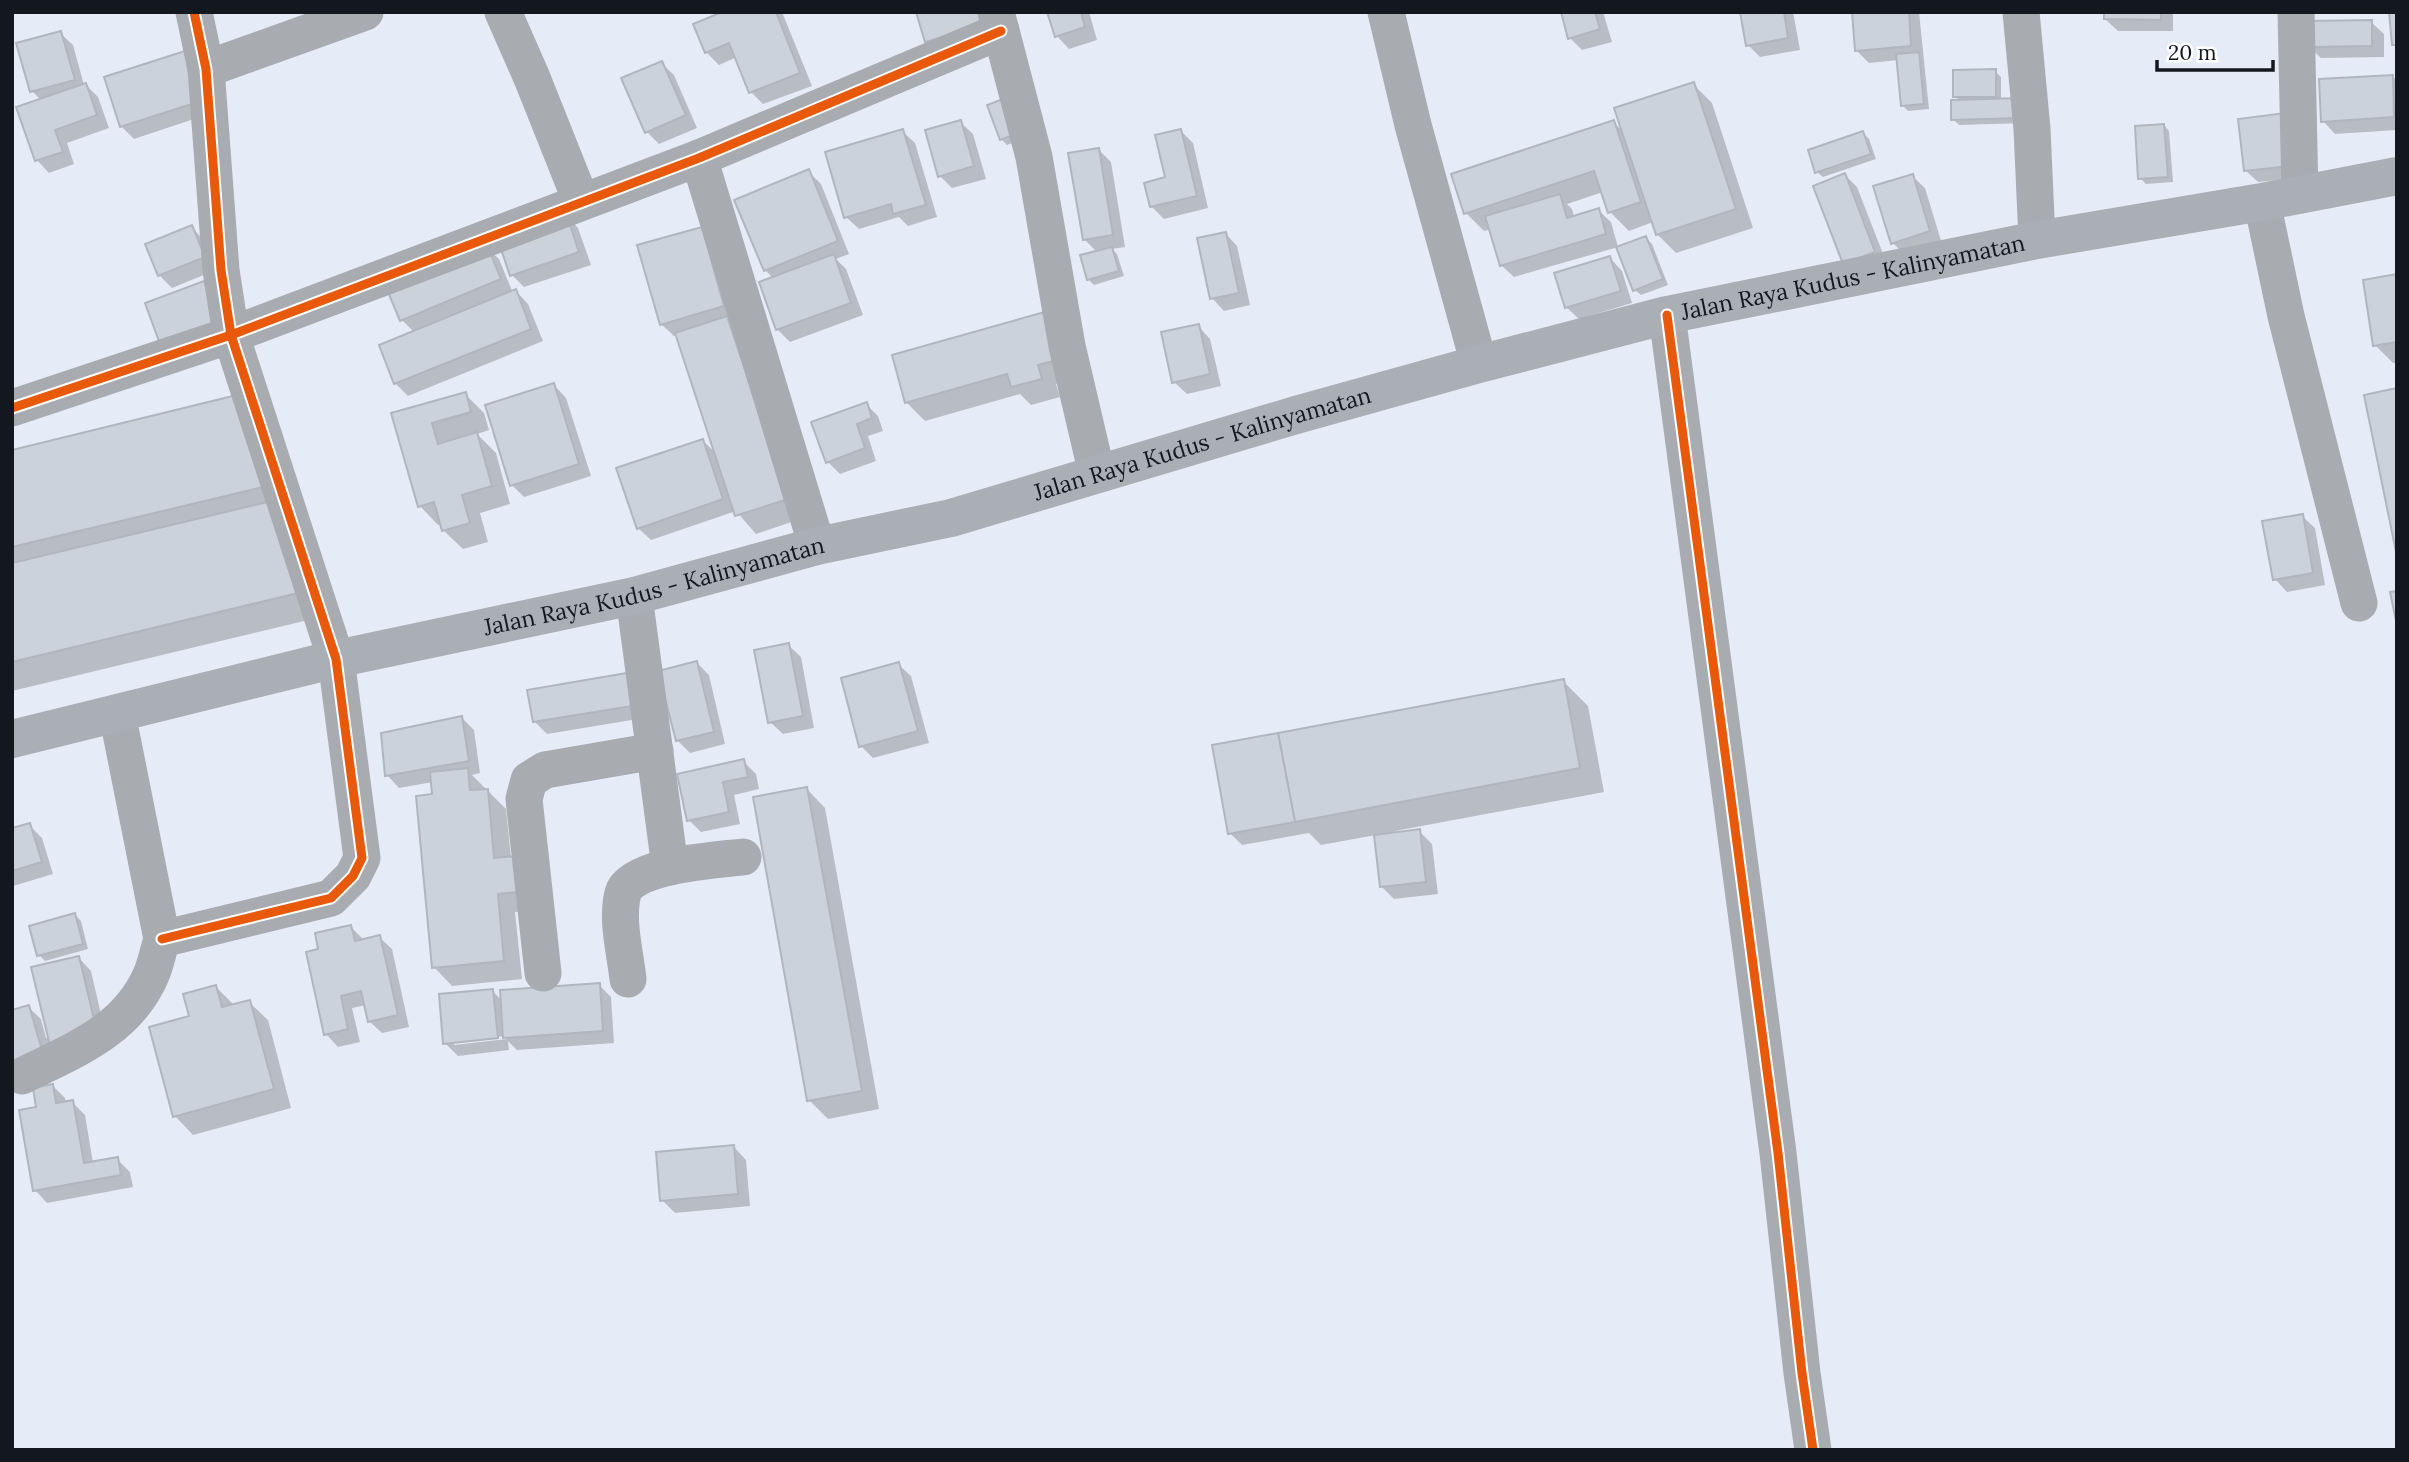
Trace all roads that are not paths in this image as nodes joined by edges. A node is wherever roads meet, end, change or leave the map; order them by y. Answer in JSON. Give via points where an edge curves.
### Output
{"nodes":[{"id":1,"x":194,"y":12,"type":"edge"},
{"id":2,"x":365,"y":12,"type":"edge"},
{"id":3,"x":503,"y":12,"type":"edge"},
{"id":4,"x":1386,"y":12,"type":"edge"},
{"id":5,"x":2021,"y":12,"type":"edge"},
{"id":6,"x":2296,"y":12,"type":"edge"},
{"id":7,"x":998,"y":22,"type":"edge"},
{"id":8,"x":206,"y":69,"type":"junction"},
{"id":9,"x":699,"y":158,"type":"junction"},
{"id":10,"x":2397,"y":176,"type":"edge"},
{"id":11,"x":2300,"y":195,"type":"junction"},
{"id":12,"x":581,"y":201,"type":"junction"},
{"id":13,"x":2263,"y":202,"type":"junction"},
{"id":14,"x":2037,"y":240,"type":"junction"},
{"id":15,"x":1667,"y":315,"type":"junction"},
{"id":16,"x":231,"y":335,"type":"junction"},
{"id":17,"x":1479,"y":364,"type":"junction"},
{"id":18,"x":12,"y":408,"type":"edge"},
{"id":19,"x":1097,"y":474,"type":"junction"},
{"id":20,"x":817,"y":546,"type":"junction"},
{"id":21,"x":634,"y":596,"type":"junction"},
{"id":22,"x":2359,"y":603,"type":"dead end"},
{"id":23,"x":336,"y":659,"type":"junction"},
{"id":24,"x":117,"y":713,"type":"junction"},
{"id":25,"x":12,"y":739,"type":"edge"},
{"id":26,"x":655,"y":751,"type":"junction"},
{"id":27,"x":743,"y":857,"type":"dead end"},
{"id":28,"x":670,"y":867,"type":"junction"},
{"id":29,"x":162,"y":939,"type":"junction"},
{"id":30,"x":543,"y":973,"type":"dead end"},
{"id":31,"x":628,"y":979,"type":"dead end"},
{"id":32,"x":22,"y":1076,"type":"dead end"},
{"id":33,"x":1813,"y":1450,"type":"edge"}],
"edges":[{"from":1,"to":8,"type":"street"},
{"from":2,"to":8,"type":"street"},
{"from":3,"to":12,"type":"street"},
{"from":4,"to":17,"type":"street"},
{"from":5,"to":14,"type":"street"},
{"from":6,"to":11,"type":"street"},
{"from":7,"to":9,"type":"street"},
{"from":7,"to":19,"type":"street","via":[[1034,157],[1067,346]]},
{"from":8,"to":16,"type":"street","via":[[221,271]]},
{"from":9,"to":12,"type":"street"},
{"from":9,"to":20,"type":"street"},
{"from":10,"to":11,"type":"main road","name":"Jalan Raya Kudus - Kalinyamatan"},
{"from":11,"to":13,"type":"main road","name":"Jalan Raya Kudus - Kalinyamatan"},
{"from":12,"to":16,"type":"street"},
{"from":13,"to":14,"type":"main road","name":"Jalan Raya Kudus - Kalinyamatan"},
{"from":13,"to":22,"type":"street","via":[[2286,316]]},
{"from":14,"to":15,"type":"main road","name":"Jalan Raya Kudus - Kalinyamatan"},
{"from":15,"to":17,"type":"main road","name":"Jalan Raya Kudus - Kalinyamatan"},
{"from":15,"to":33,"type":"street","via":[[1779,1153]]},
{"from":16,"to":18,"type":"street"},
{"from":16,"to":23,"type":"street"},
{"from":17,"to":19,"type":"main road","name":"Jalan Raya Kudus - Kalinyamatan"},
{"from":19,"to":20,"type":"main road","name":"Jalan Raya Kudus - Kalinyamatan","via":[[951,518]]},
{"from":20,"to":21,"type":"main road","name":"Jalan Raya Kudus - Kalinyamatan"},
{"from":21,"to":23,"type":"main road","name":"Jalan Raya Kudus - Kalinyamatan"},
{"from":21,"to":26,"type":"street"},
{"from":23,"to":24,"type":"main road","name":"Jalan Raya Kudus - Kalinyamatan"},
{"from":23,"to":29,"type":"street","via":[[362,858],[353,876],[331,898]]},
{"from":24,"to":25,"type":"main road","name":"Jalan Raya Kudus - Kalinyamatan"},
{"from":24,"to":29,"type":"street"},
{"from":26,"to":28,"type":"street"},
{"from":26,"to":30,"type":"street","via":[[545,770],[529,780],[524,799]]},
{"from":27,"to":28,"type":"street"},
{"from":28,"to":31,"type":"street","via":[[635,879],[623,890]]},
{"from":29,"to":32,"type":"street","via":[[151,975],[132,1008],[102,1035]]}]}
